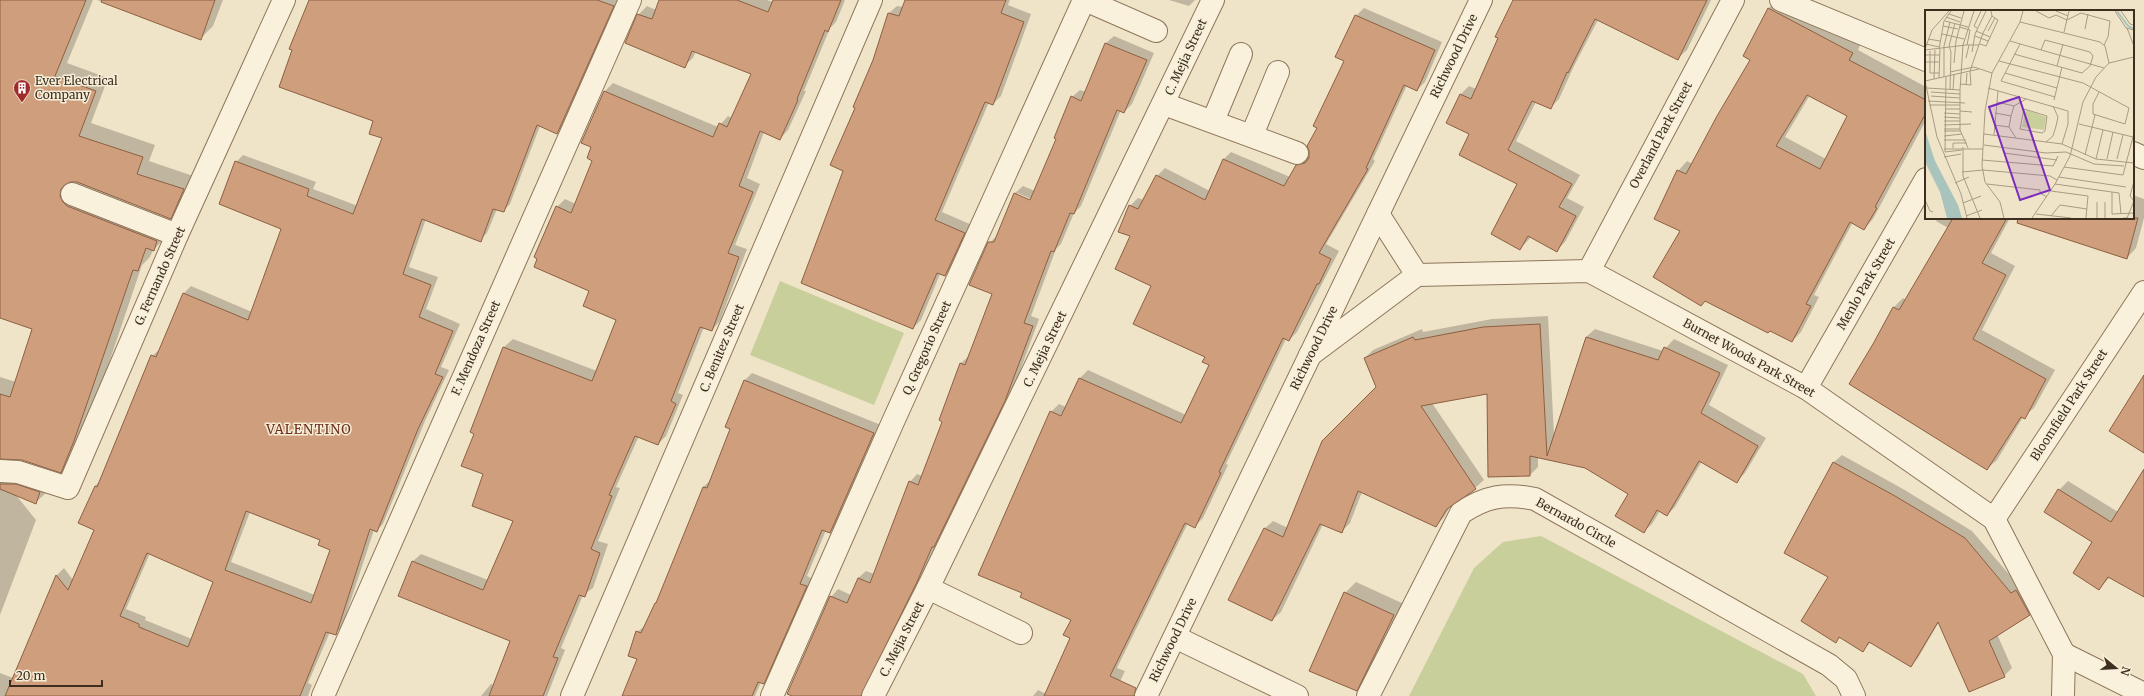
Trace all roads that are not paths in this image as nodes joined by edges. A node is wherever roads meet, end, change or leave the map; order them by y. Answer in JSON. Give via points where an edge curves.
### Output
{"nodes":[{"id":1,"x":284,"y":0,"type":"edge"},
{"id":2,"x":630,"y":0,"type":"edge"},
{"id":3,"x":871,"y":0,"type":"edge"},
{"id":4,"x":1084,"y":0,"type":"edge"},
{"id":5,"x":1213,"y":0,"type":"edge"},
{"id":6,"x":1481,"y":0,"type":"edge"},
{"id":7,"x":1734,"y":0,"type":"edge"},
{"id":8,"x":1782,"y":0,"type":"edge"},
{"id":9,"x":1156,"y":30,"type":"dead end"},
{"id":10,"x":1241,"y":54,"type":"dead end"},
{"id":11,"x":1925,"y":60,"type":"edge"},
{"id":12,"x":1278,"y":72,"type":"dead end"},
{"id":13,"x":1164,"y":104,"type":"junction"},
{"id":14,"x":1212,"y":121,"type":"junction"},
{"id":15,"x":1252,"y":136,"type":"junction"},
{"id":16,"x":1297,"y":153,"type":"dead end"},
{"id":17,"x":2134,"y":153,"type":"edge"},
{"id":18,"x":2144,"y":158,"type":"edge"},
{"id":19,"x":1925,"y":181,"type":"edge"},
{"id":20,"x":72,"y":194,"type":"dead end"},
{"id":21,"x":1378,"y":214,"type":"junction"},
{"id":22,"x":177,"y":235,"type":"junction"},
{"id":23,"x":1589,"y":271,"type":"junction"},
{"id":24,"x":1417,"y":275,"type":"junction"},
{"id":25,"x":2144,"y":292,"type":"edge"},
{"id":26,"x":1310,"y":355,"type":"junction"},
{"id":27,"x":1806,"y":388,"type":"junction"},
{"id":28,"x":0,"y":471,"type":"edge"},
{"id":29,"x":1994,"y":519,"type":"junction"},
{"id":30,"x":928,"y":588,"type":"junction"},
{"id":31,"x":1021,"y":633,"type":"dead end"},
{"id":32,"x":1175,"y":637,"type":"junction"},
{"id":33,"x":2064,"y":654,"type":"junction"},
{"id":34,"x":2144,"y":694,"type":"edge"},
{"id":35,"x":323,"y":696,"type":"edge"},
{"id":36,"x":572,"y":696,"type":"edge"},
{"id":37,"x":772,"y":696,"type":"edge"},
{"id":38,"x":873,"y":696,"type":"edge"},
{"id":39,"x":1146,"y":696,"type":"edge"},
{"id":40,"x":1297,"y":696,"type":"edge"},
{"id":41,"x":1368,"y":696,"type":"edge"},
{"id":42,"x":1854,"y":696,"type":"edge"},
{"id":43,"x":2063,"y":696,"type":"edge"}],
"edges":[{"from":1,"to":22,"type":"street","name":"G. Fernando Street"},
{"from":2,"to":35,"type":"street","name":"F. Mendoza Street"},
{"from":3,"to":36,"type":"street","name":"C. Benitez Street"},
{"from":4,"to":9,"type":"street"},
{"from":4,"to":37,"type":"street","name":"Q. Gregorio Street"},
{"from":5,"to":13,"type":"street","name":"C. Mejia Street"},
{"from":6,"to":21,"type":"street","name":"Richwood Drive"},
{"from":7,"to":23,"type":"street","name":"Overland Park Street"},
{"from":8,"to":11,"type":"street"},
{"from":10,"to":14,"type":"street"},
{"from":12,"to":15,"type":"street"},
{"from":13,"to":14,"type":"street"},
{"from":13,"to":30,"type":"street","name":"C. Mejia Street"},
{"from":14,"to":15,"type":"street"},
{"from":15,"to":16,"type":"street"},
{"from":17,"to":18,"type":"street"},
{"from":19,"to":27,"type":"street","name":"Menlo Park Street"},
{"from":20,"to":22,"type":"street"},
{"from":21,"to":24,"type":"street"},
{"from":21,"to":26,"type":"street","name":"Richwood Drive"},
{"from":22,"to":28,"type":"street","name":"G. Fernando Street","via":[[68,488],[18,472]]},
{"from":23,"to":24,"type":"street","name":"Burnet Woods Park Street"},
{"from":23,"to":27,"type":"street","name":"Burnet Woods Park Street"},
{"from":24,"to":26,"type":"street"},
{"from":25,"to":29,"type":"street","name":"Bloomfield Park Street"},
{"from":26,"to":32,"type":"street","name":"Richwood Drive"},
{"from":27,"to":29,"type":"street","name":"Burnet Woods Park Street"},
{"from":29,"to":33,"type":"street","name":"Burnet Woods Park Street"},
{"from":30,"to":31,"type":"street"},
{"from":30,"to":38,"type":"street","name":"C. Mejia Street"},
{"from":32,"to":39,"type":"street","name":"Richwood Drive"},
{"from":32,"to":40,"type":"street"},
{"from":33,"to":34,"type":"street"},
{"from":33,"to":43,"type":"street","name":"Burnet Woods Park Street"},
{"from":41,"to":42,"type":"street","name":"Bernardo Circle","via":[[1461,513],[1477,502],[1516,495],[1534,499],[1829,665],[1846,679]]}]}
